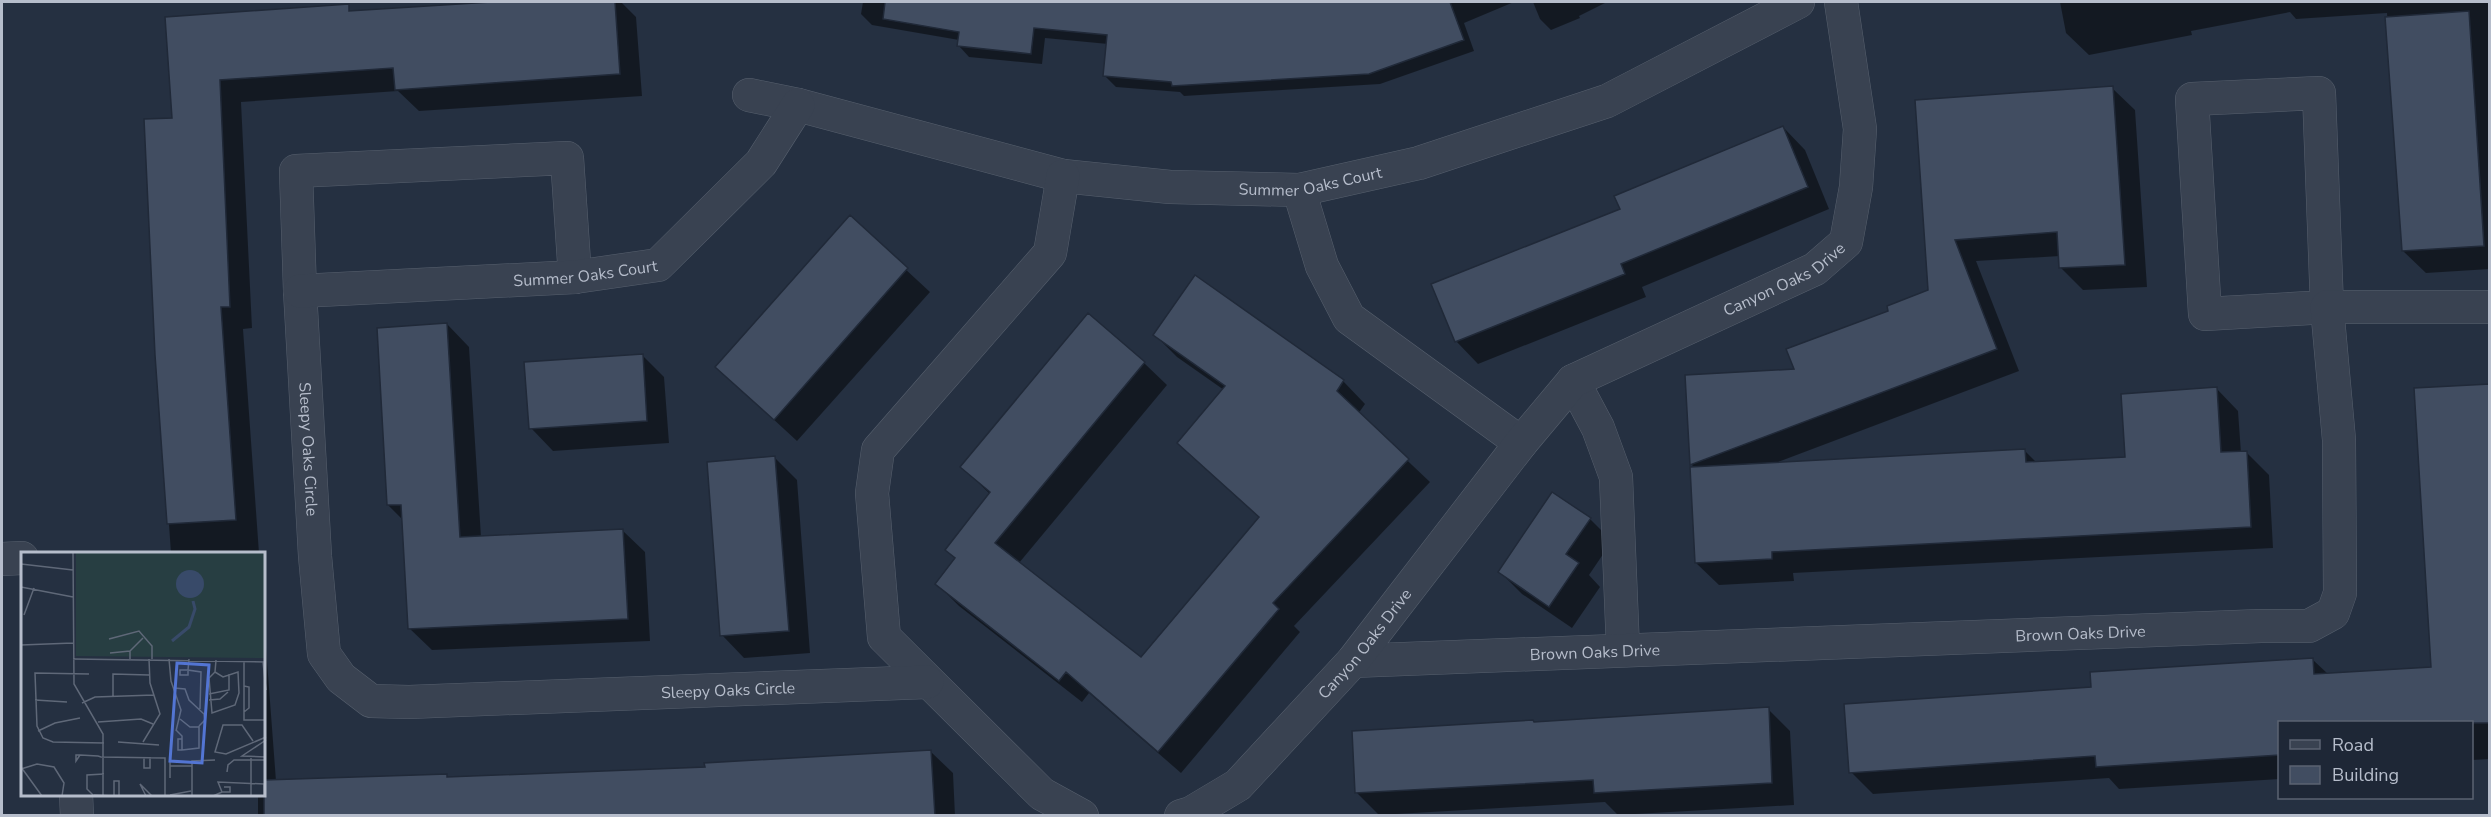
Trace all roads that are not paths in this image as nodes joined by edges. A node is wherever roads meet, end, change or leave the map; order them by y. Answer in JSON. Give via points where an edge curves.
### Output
{"nodes":[{"id":1,"x":1798,"y":2,"type":"edge"},
{"id":2,"x":1841,"y":2,"type":"edge"},
{"id":3,"x":749,"y":95,"type":"dead end"},
{"id":4,"x":798,"y":105,"type":"junction"},
{"id":5,"x":1063,"y":176,"type":"junction"},
{"id":6,"x":1299,"y":190,"type":"junction"},
{"id":7,"x":575,"y":277,"type":"junction"},
{"id":8,"x":300,"y":291,"type":"junction"},
{"id":9,"x":2490,"y":307,"type":"edge"},
{"id":10,"x":2327,"y":308,"type":"junction"},
{"id":11,"x":1572,"y":381,"type":"junction"},
{"id":12,"x":1521,"y":443,"type":"junction"},
{"id":13,"x":21,"y":558,"type":"edge"},
{"id":14,"x":2,"y":559,"type":"edge"},
{"id":15,"x":1623,"y":649,"type":"junction"},
{"id":16,"x":1353,"y":661,"type":"junction"},
{"id":17,"x":927,"y":682,"type":"junction"},
{"id":18,"x":76,"y":796,"type":"edge"},
{"id":19,"x":77,"y":816,"type":"edge"},
{"id":20,"x":1082,"y":816,"type":"edge"},
{"id":21,"x":1181,"y":816,"type":"edge"}],
"edges":[{"from":1,"to":6,"type":"street","name":"Summer Oaks Court","via":[[1607,101],[1419,163]]},
{"from":2,"to":11,"type":"street","name":"Canyon Oaks Drive","via":[[1860,129],[1856,187],[1846,242],[1815,269]]},
{"from":3,"to":4,"type":"street","name":"Summer Oaks Court"},
{"from":4,"to":5,"type":"street","name":"Summer Oaks Court"},
{"from":4,"to":7,"type":"street","name":"Summer Oaks Court","via":[[761,163],[658,265]]},
{"from":5,"to":6,"type":"street","name":"Summer Oaks Court","via":[[1170,187]]},
{"from":5,"to":17,"type":"street","via":[[1050,253],[878,450],[872,492],[884,638]]},
{"from":6,"to":12,"type":"street","via":[[1322,266],[1349,318]]},
{"from":7,"to":8,"type":"street","name":"Summer Oaks Court"},
{"from":7,"to":8,"type":"street","name":"Sleepy Oaks Circle","via":[[567,158],[296,171]]},
{"from":8,"to":17,"type":"street","name":"Sleepy Oaks Circle","via":[[324,654],[341,678],[371,701]]},
{"from":9,"to":10,"type":"street"},
{"from":10,"to":10,"type":"street","via":[[2319,93],[2193,99],[2205,314]]},
{"from":10,"to":15,"type":"street","name":"Brown Oaks Drive","via":[[2339,440],[2340,593],[2333,613],[2309,626]]},
{"from":11,"to":12,"type":"street","name":"Canyon Oaks Drive"},
{"from":11,"to":15,"type":"street","via":[[1598,428],[1617,477]]},
{"from":12,"to":16,"type":"street","name":"Canyon Oaks Drive"},
{"from":13,"to":14,"type":"street"},
{"from":15,"to":16,"type":"street","name":"Brown Oaks Drive"},
{"from":16,"to":21,"type":"street","name":"Canyon Oaks Drive","via":[[1238,785]]},
{"from":17,"to":20,"type":"street","via":[[1042,794]]},
{"from":18,"to":19,"type":"street"}]}
